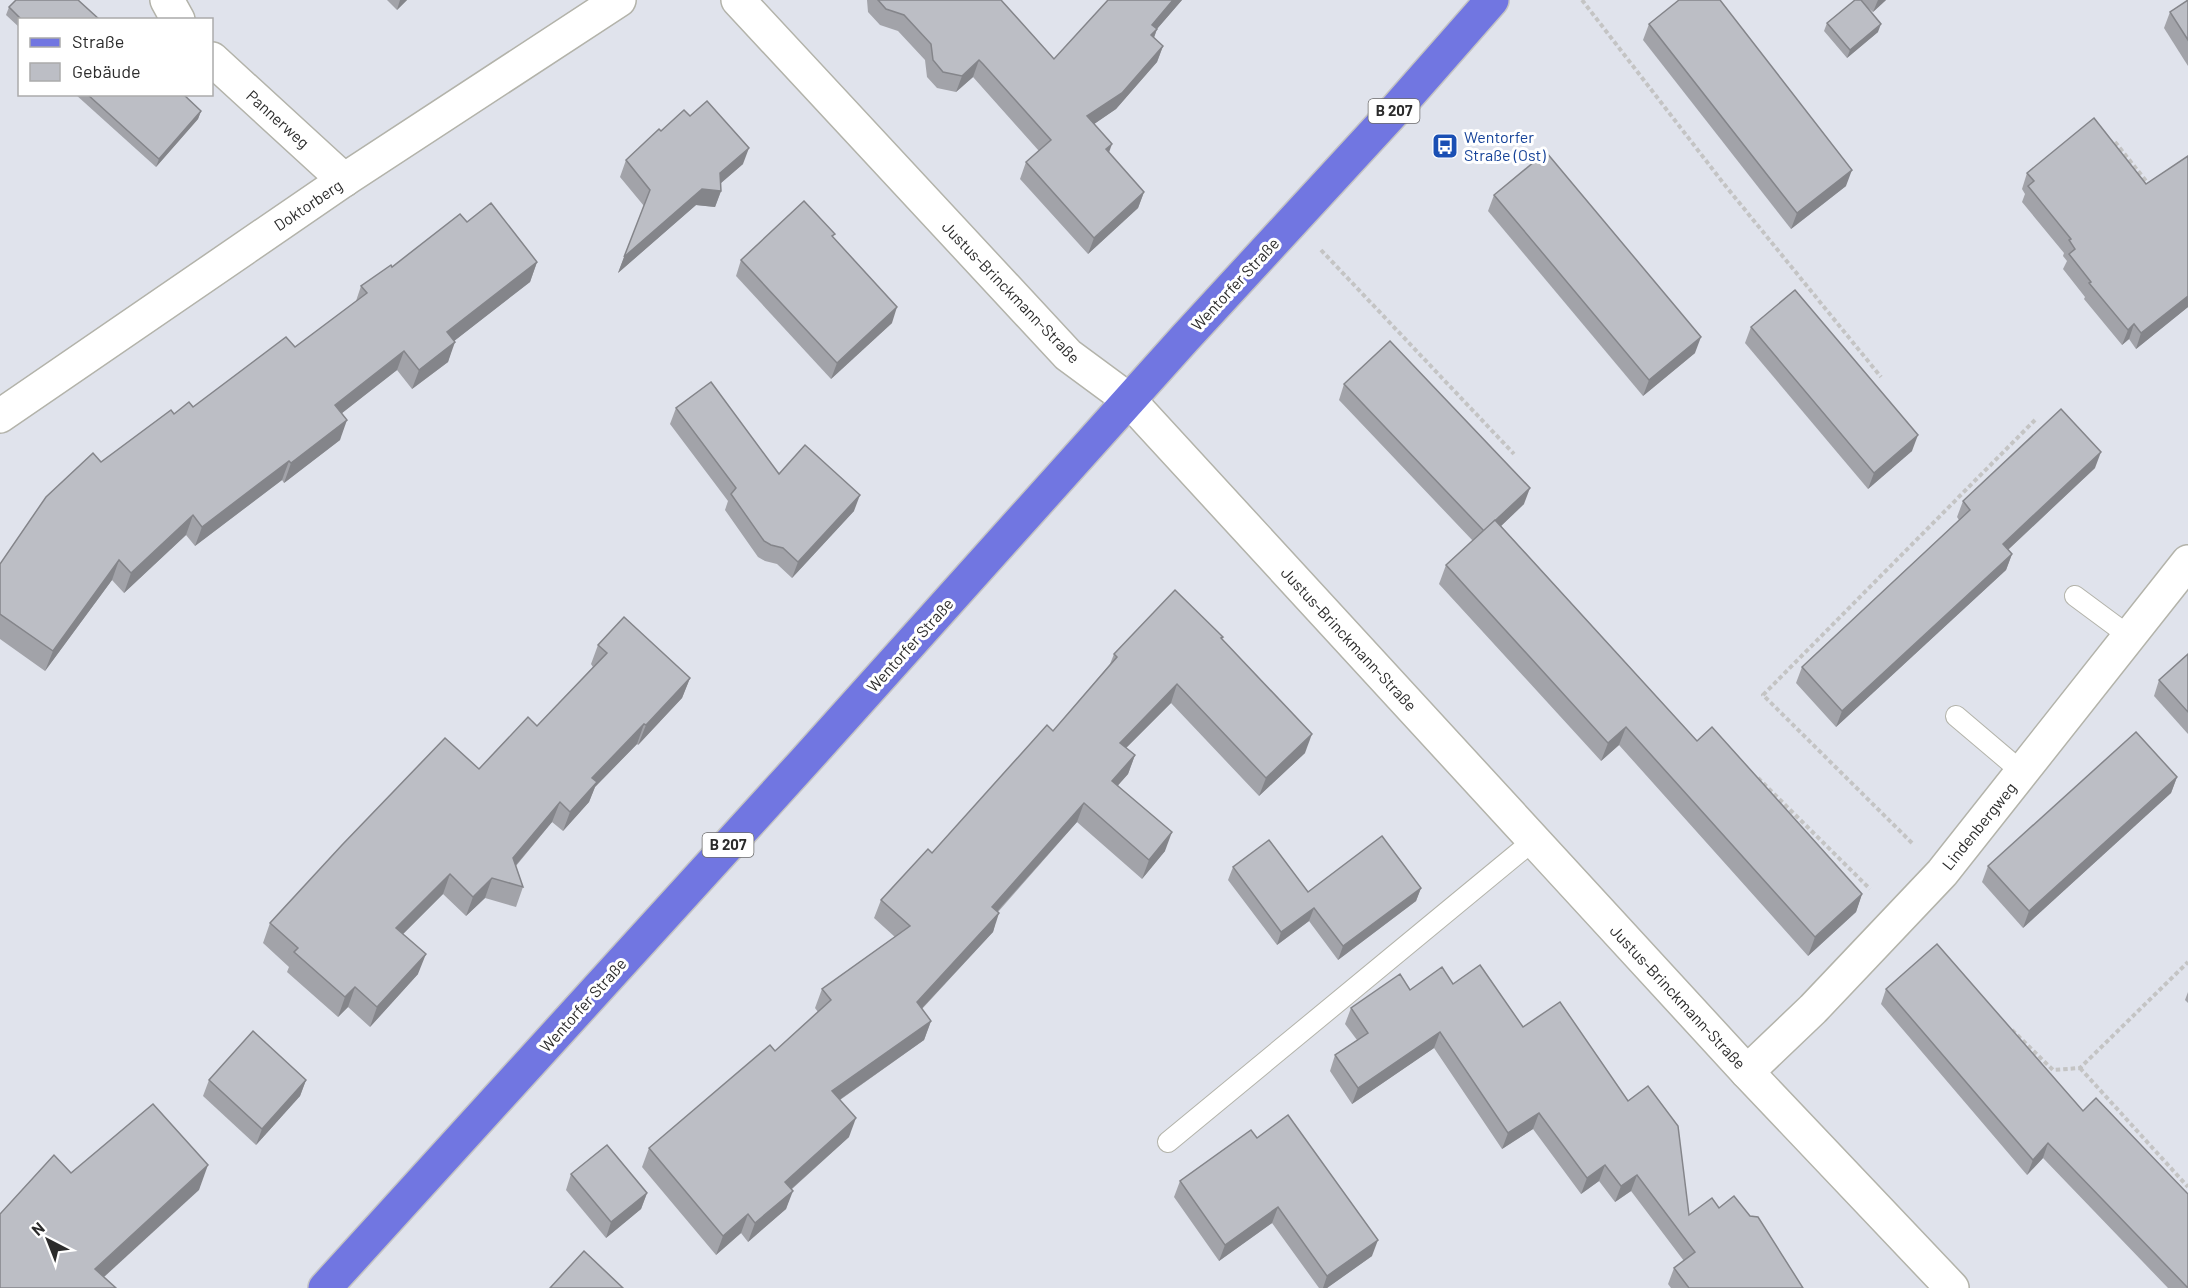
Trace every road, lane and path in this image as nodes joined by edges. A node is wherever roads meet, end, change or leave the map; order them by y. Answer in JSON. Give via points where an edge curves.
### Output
{"nodes":[{"id":1,"x":167,"y":0,"type":"edge"},
{"id":2,"x":619,"y":0,"type":"edge"},
{"id":3,"x":738,"y":0,"type":"edge"},
{"id":4,"x":1492,"y":0,"type":"edge"},
{"id":5,"x":1582,"y":0,"type":"edge"},
{"id":6,"x":177,"y":18,"type":"edge"},
{"id":7,"x":213,"y":60,"type":"edge"},
{"id":8,"x":2115,"y":141,"type":"edge"},
{"id":9,"x":344,"y":180,"type":"junction"},
{"id":10,"x":2152,"y":188,"type":"edge"},
{"id":11,"x":1293,"y":221,"type":"junction"},
{"id":12,"x":1881,"y":377,"type":"dead end"},
{"id":13,"x":1129,"y":400,"type":"junction"},
{"id":14,"x":0,"y":416,"type":"edge"},
{"id":15,"x":2035,"y":420,"type":"dead end"},
{"id":16,"x":1515,"y":454,"type":"dead end"},
{"id":17,"x":2188,"y":562,"type":"edge"},
{"id":18,"x":2075,"y":596,"type":"dead end"},
{"id":19,"x":2129,"y":636,"type":"junction"},
{"id":20,"x":1956,"y":716,"type":"dead end"},
{"id":21,"x":2022,"y":772,"type":"junction"},
{"id":22,"x":1755,"y":776,"type":"edge"},
{"id":23,"x":1534,"y":840,"type":"junction"},
{"id":24,"x":1942,"y":873,"type":"junction"},
{"id":25,"x":1899,"y":918,"type":"junction"},
{"id":26,"x":2188,"y":962,"type":"edge"},
{"id":27,"x":2004,"y":1022,"type":"edge"},
{"id":28,"x":2080,"y":1068,"type":"junction"},
{"id":29,"x":1747,"y":1072,"type":"junction"},
{"id":30,"x":1168,"y":1142,"type":"dead end"},
{"id":31,"x":2188,"y":1187,"type":"edge"},
{"id":32,"x":325,"y":1288,"type":"edge"},
{"id":33,"x":1952,"y":1288,"type":"edge"}],
"edges":[{"from":1,"to":6,"type":"street"},
{"from":2,"to":9,"type":"street","name":"Doktorberg"},
{"from":3,"to":13,"type":"street","name":"Justus-Brinckmann-Straße","via":[[1068,356]]},
{"from":4,"to":11,"type":"main road","name":"Wentorfer Straße","number":"B 207"},
{"from":5,"to":12,"type":"path","via":[[1724,184]]},
{"from":7,"to":9,"type":"street","name":"Pannerweg"},
{"from":8,"to":10,"type":"path"},
{"from":9,"to":14,"type":"street","name":"Doktorberg"},
{"from":11,"to":13,"type":"main road","name":"Wentorfer Straße","number":"B 207"},
{"from":11,"to":16,"type":"path"},
{"from":13,"to":23,"type":"street","name":"Justus-Brinckmann-Straße"},
{"from":13,"to":32,"type":"main road","name":"Wentorfer Straße","number":"B 207"},
{"from":15,"to":24,"type":"path","via":[[1762,695]]},
{"from":17,"to":19,"type":"street","name":"Lindenbergweg"},
{"from":18,"to":19,"type":"lane"},
{"from":19,"to":21,"type":"street","name":"Lindenbergweg"},
{"from":20,"to":21,"type":"lane"},
{"from":21,"to":24,"type":"street","name":"Lindenbergweg"},
{"from":22,"to":25,"type":"path"},
{"from":23,"to":29,"type":"street","name":"Justus-Brinckmann-Straße"},
{"from":23,"to":30,"type":"lane"},
{"from":24,"to":25,"type":"street","name":"Lindenbergweg"},
{"from":25,"to":29,"type":"street","name":"Lindenbergweg","via":[[1814,1009]]},
{"from":26,"to":28,"type":"path"},
{"from":27,"to":28,"type":"path","via":[[2052,1070]]},
{"from":28,"to":31,"type":"path"},
{"from":29,"to":33,"type":"street","name":"Justus-Brinckmann-Straße"}]}
